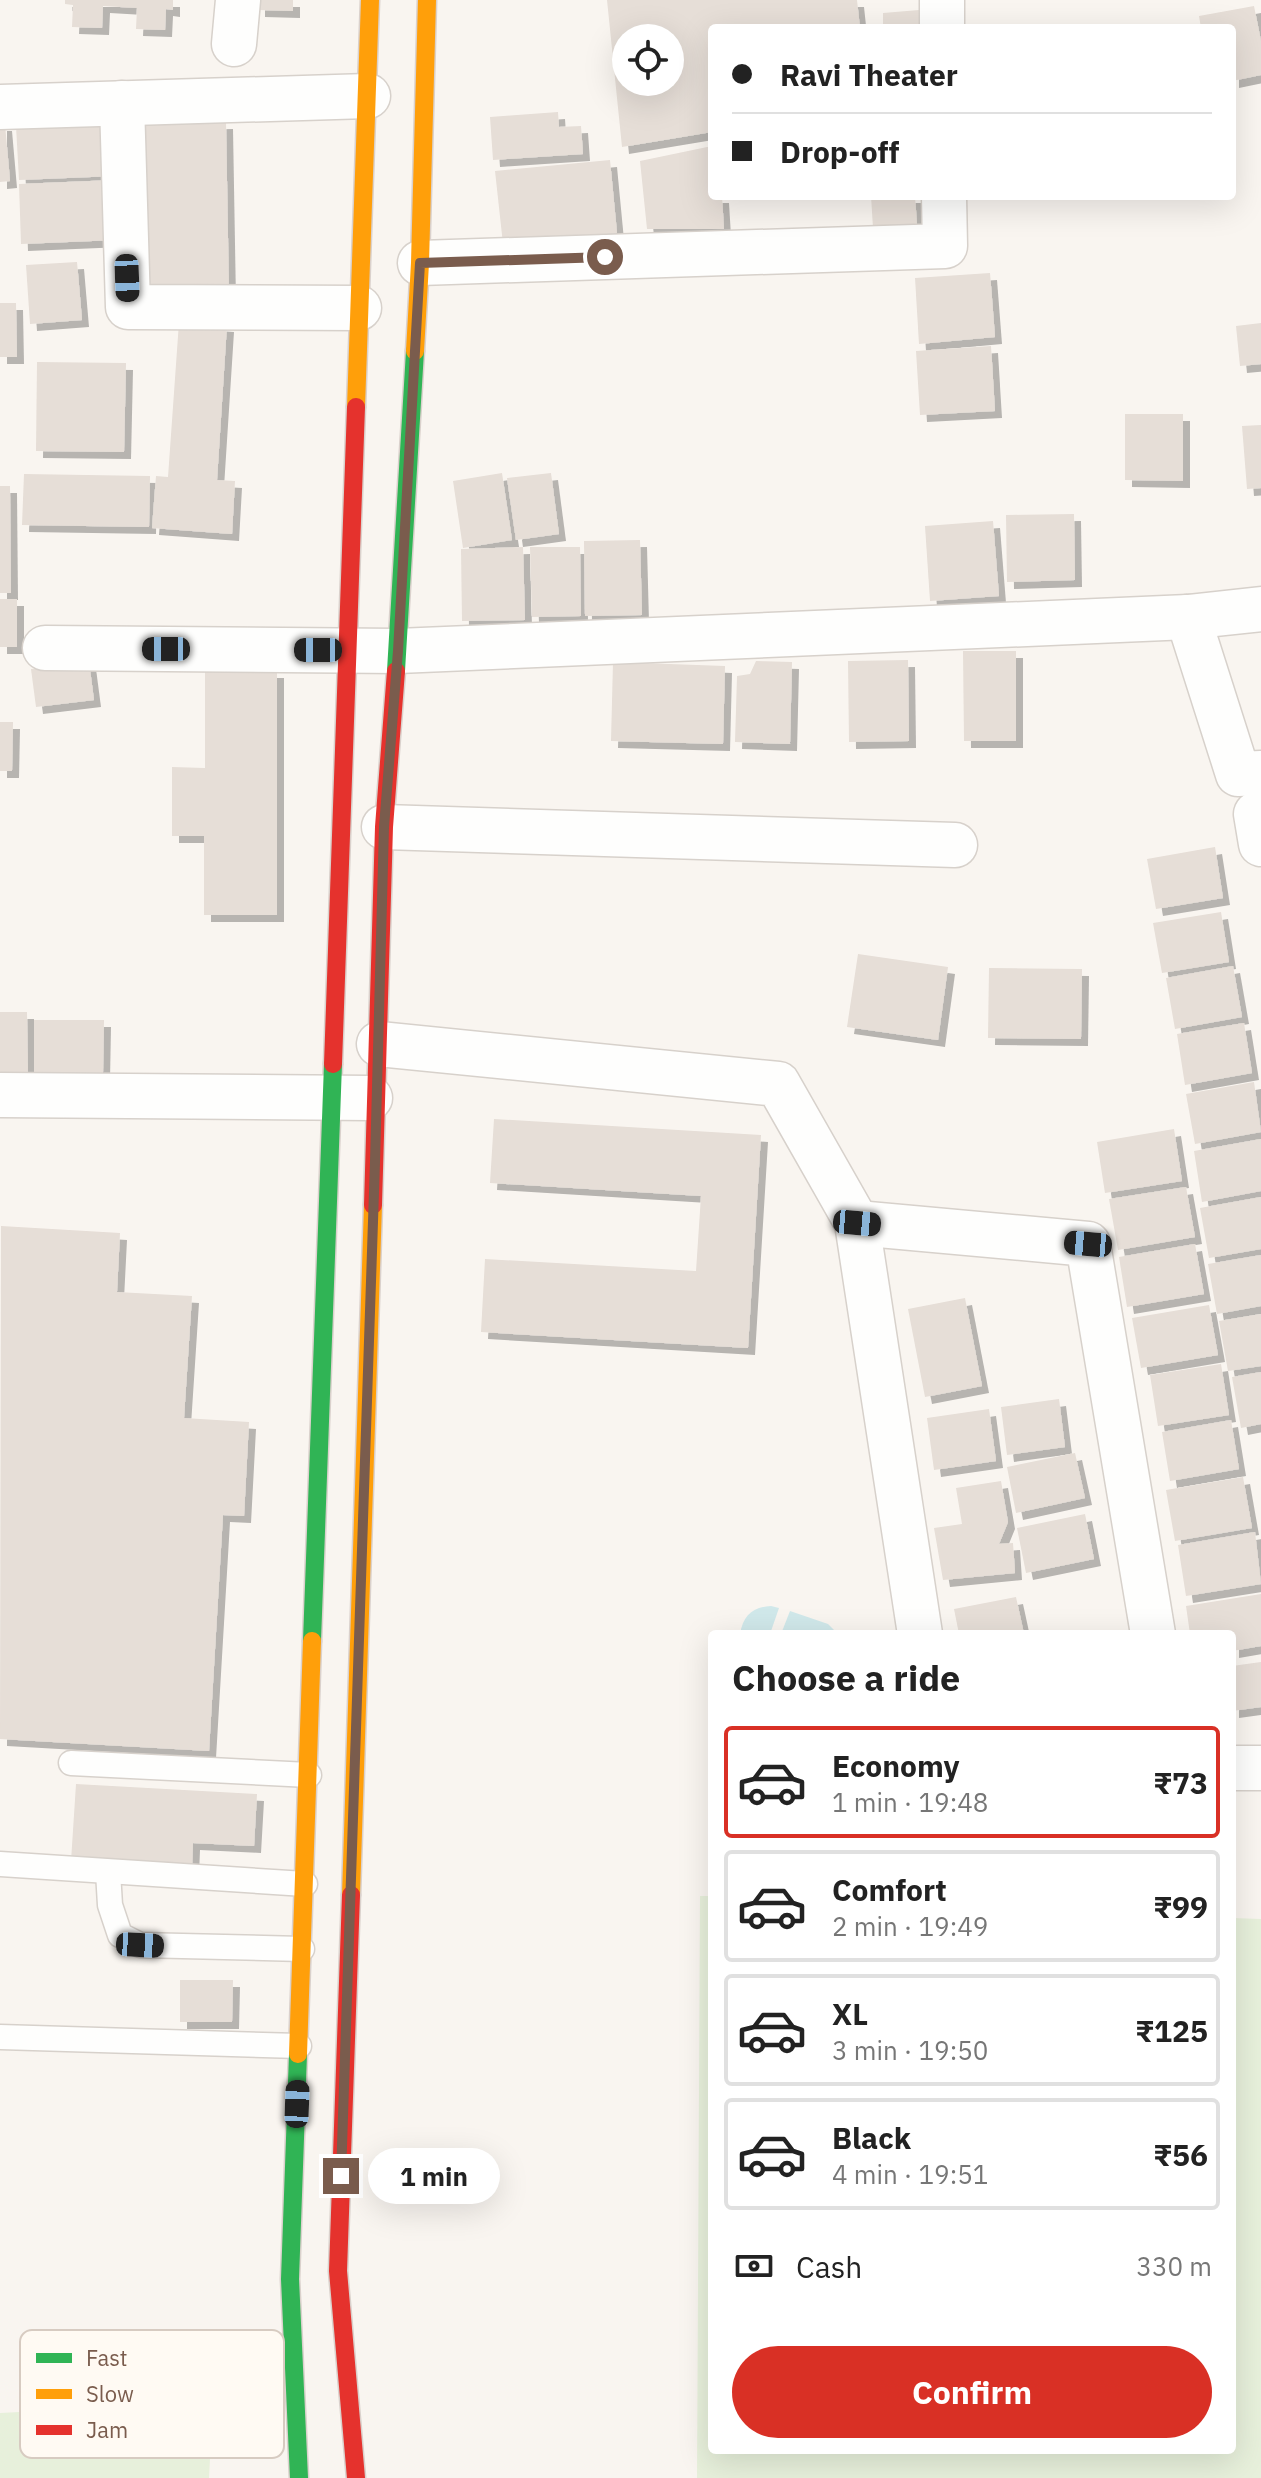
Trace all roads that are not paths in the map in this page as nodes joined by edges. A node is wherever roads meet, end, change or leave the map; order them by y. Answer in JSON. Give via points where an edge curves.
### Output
{"nodes":[{"id":1,"x":238,"y":0,"type":"edge"},
{"id":2,"x":370,"y":0,"type":"edge"},
{"id":3,"x":427,"y":0,"type":"edge"},
{"id":4,"x":942,"y":0,"type":"edge"},
{"id":5,"x":942,"y":24,"type":"edge"},
{"id":6,"x":234,"y":44,"type":"dead end"},
{"id":7,"x":368,"y":96,"type":"junction"},
{"id":8,"x":122,"y":103,"type":"junction"},
{"id":9,"x":0,"y":107,"type":"edge"},
{"id":10,"x":944,"y":200,"type":"edge"},
{"id":11,"x":420,"y":263,"type":"junction"},
{"id":12,"x":359,"y":308,"type":"junction"},
{"id":13,"x":1261,"y":609,"type":"edge"},
{"id":14,"x":1188,"y":617,"type":"junction"},
{"id":15,"x":45,"y":648,"type":"dead end"},
{"id":16,"x":349,"y":651,"type":"junction"},
{"id":17,"x":398,"y":651,"type":"junction"},
{"id":18,"x":1259,"y":810,"type":"edge"},
{"id":19,"x":384,"y":827,"type":"junction"},
{"id":20,"x":955,"y":845,"type":"dead end"},
{"id":21,"x":379,"y":1044,"type":"junction"},
{"id":22,"x":0,"y":1095,"type":"edge"},
{"id":23,"x":330,"y":1098,"type":"junction"},
{"id":24,"x":377,"y":1098,"type":"junction"},
{"id":25,"x":857,"y":1223,"type":"junction"},
{"id":26,"x":919,"y":1630,"type":"edge"},
{"id":27,"x":1152,"y":1630,"type":"edge"},
{"id":28,"x":71,"y":1763,"type":"dead end"},
{"id":29,"x":1236,"y":1768,"type":"edge"},
{"id":30,"x":1261,"y":1768,"type":"edge"},
{"id":31,"x":309,"y":1775,"type":"junction"},
{"id":32,"x":0,"y":1864,"type":"edge"},
{"id":33,"x":108,"y":1872,"type":"junction"},
{"id":34,"x":305,"y":1884,"type":"junction"},
{"id":35,"x":302,"y":1949,"type":"junction"},
{"id":36,"x":0,"y":2037,"type":"edge"},
{"id":37,"x":299,"y":2046,"type":"junction"},
{"id":38,"x":299,"y":2478,"type":"edge"},
{"id":39,"x":356,"y":2478,"type":"edge"}],
"edges":[{"from":1,"to":6,"type":"street"},
{"from":2,"to":7,"type":"main road"},
{"from":3,"to":11,"type":"main road"},
{"from":4,"to":5,"type":"street"},
{"from":7,"to":8,"type":"street"},
{"from":7,"to":12,"type":"main road"},
{"from":8,"to":9,"type":"street"},
{"from":8,"to":12,"type":"street","via":[[128,307]]},
{"from":10,"to":11,"type":"street","via":[[945,246]]},
{"from":11,"to":17,"type":"main road"},
{"from":12,"to":16,"type":"main road"},
{"from":13,"to":14,"type":"street"},
{"from":14,"to":17,"type":"street"},
{"from":14,"to":18,"type":"street","via":[[1238,774]]},
{"from":15,"to":16,"type":"street"},
{"from":16,"to":17,"type":"street"},
{"from":16,"to":23,"type":"main road"},
{"from":17,"to":19,"type":"main road"},
{"from":19,"to":20,"type":"street"},
{"from":19,"to":21,"type":"main road"},
{"from":21,"to":24,"type":"main road"},
{"from":21,"to":25,"type":"street","via":[[778,1084]]},
{"from":22,"to":23,"type":"street"},
{"from":23,"to":24,"type":"street"},
{"from":23,"to":31,"type":"main road"},
{"from":24,"to":39,"type":"main road","via":[[338,2271]]},
{"from":25,"to":26,"type":"street"},
{"from":25,"to":27,"type":"street","via":[[1088,1244]]},
{"from":28,"to":31,"type":"lane"},
{"from":29,"to":30,"type":"street"},
{"from":31,"to":34,"type":"main road"},
{"from":32,"to":33,"type":"lane"},
{"from":33,"to":34,"type":"lane"},
{"from":33,"to":35,"type":"lane","via":[[110,1905],[120,1935],[140,1945]]},
{"from":34,"to":35,"type":"main road"},
{"from":35,"to":37,"type":"main road"},
{"from":36,"to":37,"type":"lane"},
{"from":37,"to":38,"type":"main road","via":[[290,2279]]}]}
